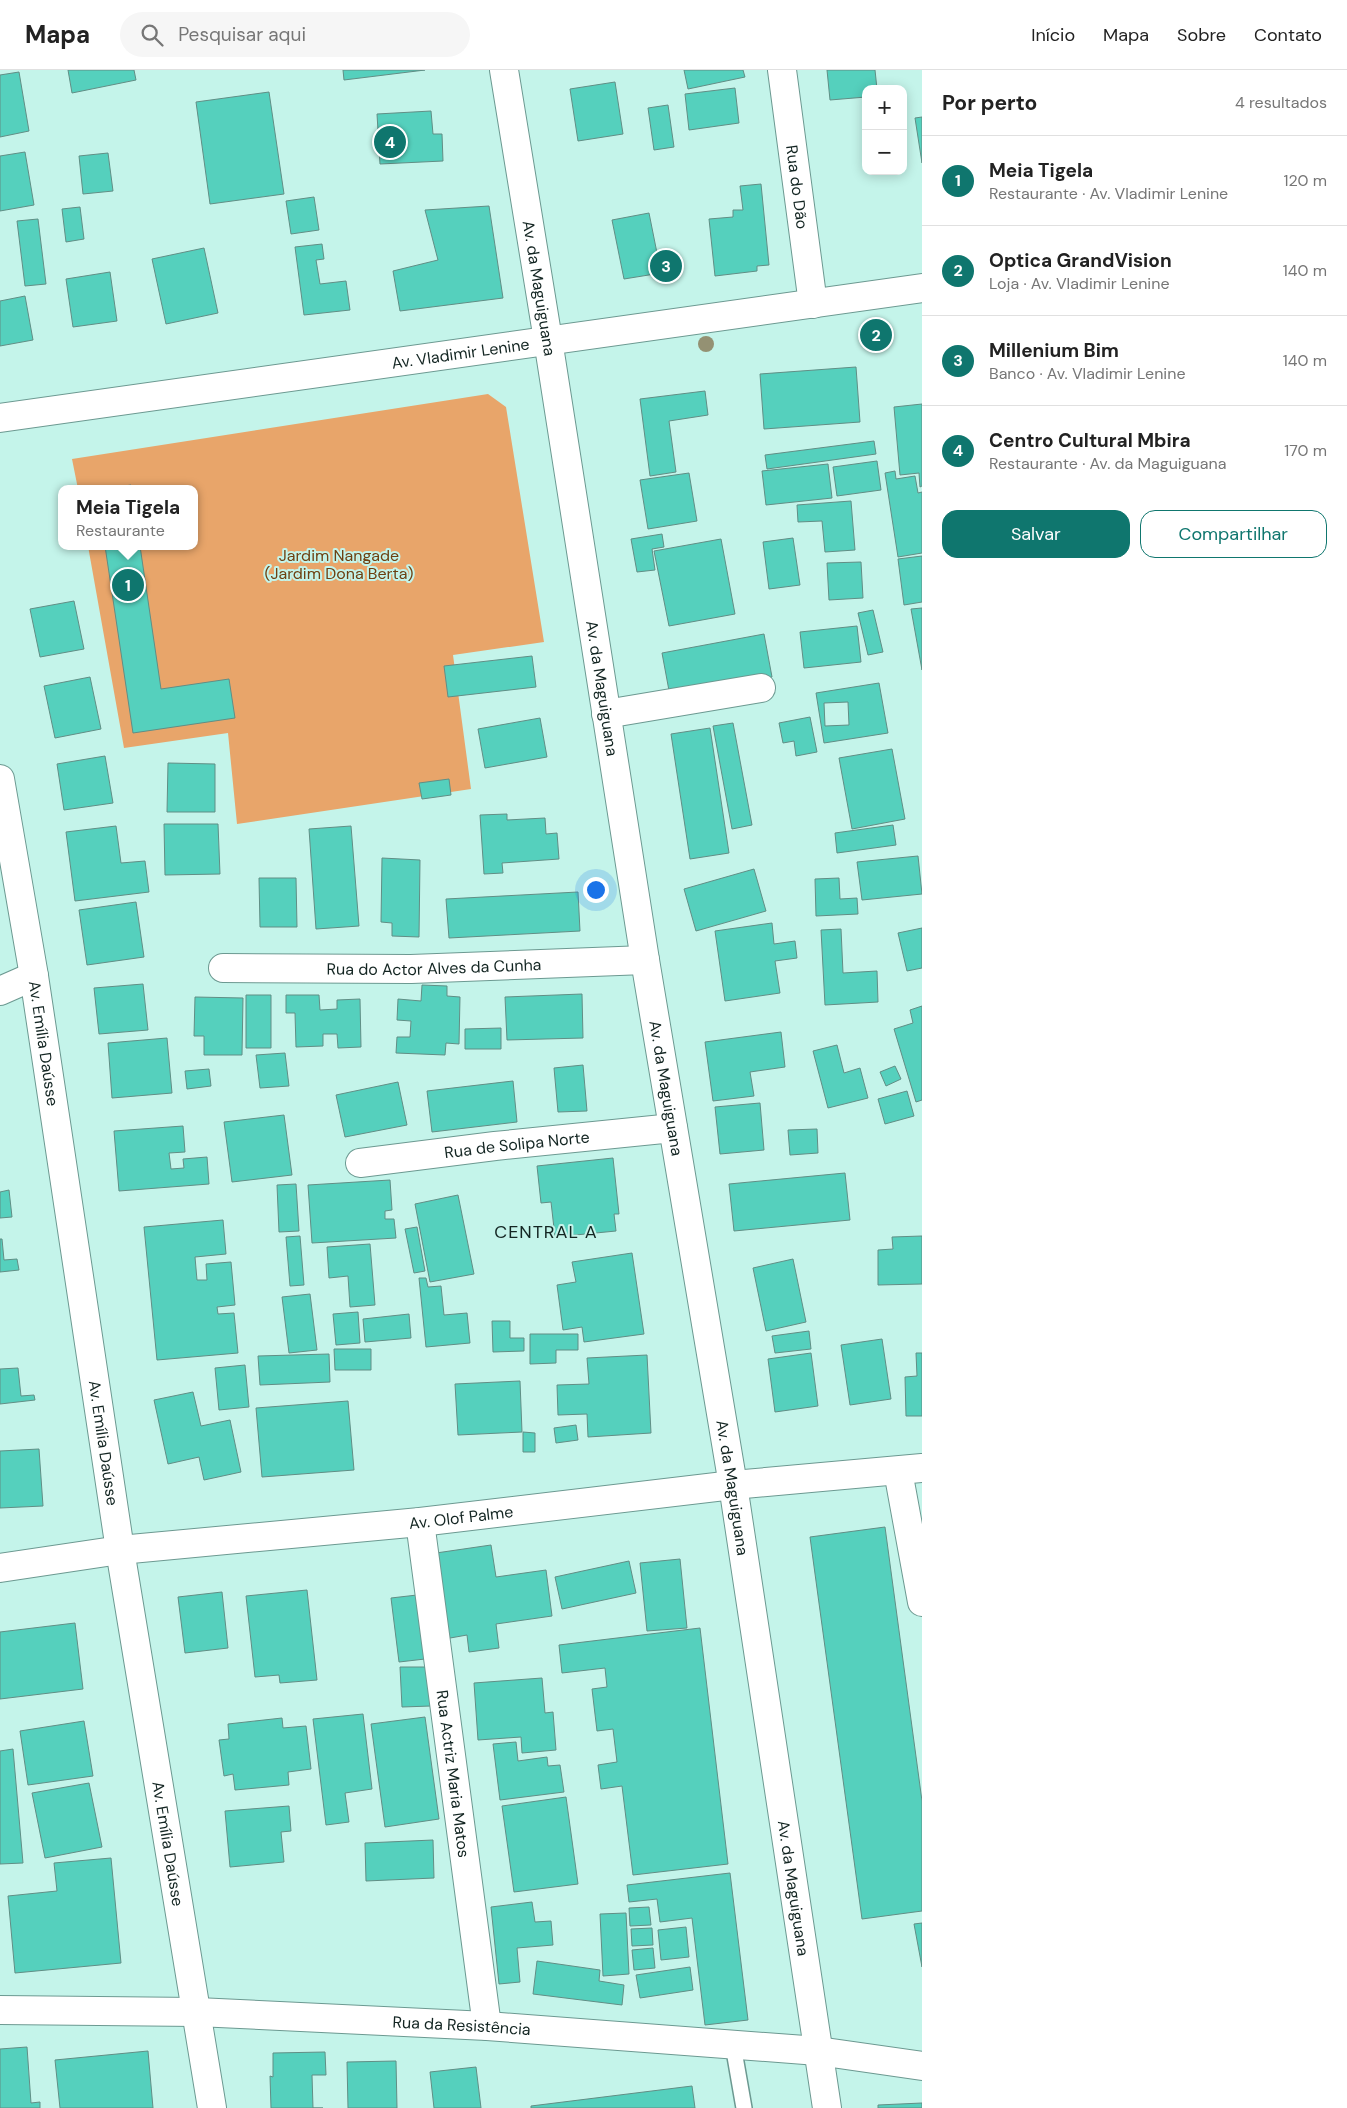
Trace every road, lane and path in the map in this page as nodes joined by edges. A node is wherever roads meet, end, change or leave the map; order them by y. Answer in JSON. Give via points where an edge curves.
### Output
{"nodes":[{"id":1,"x":504,"y":70,"type":"edge"},
{"id":2,"x":782,"y":70,"type":"edge"},
{"id":3,"x":922,"y":288,"type":"edge"},
{"id":4,"x":813,"y":304,"type":"junction"},
{"id":5,"x":548,"y":340,"type":"junction"},
{"id":6,"x":0,"y":418,"type":"edge"},
{"id":7,"x":761,"y":688,"type":"dead end"},
{"id":8,"x":606,"y":714,"type":"junction"},
{"id":9,"x":0,"y":779,"type":"edge"},
{"id":10,"x":645,"y":960,"type":"junction"},
{"id":11,"x":223,"y":968,"type":"dead end"},
{"id":12,"x":34,"y":976,"type":"junction"},
{"id":13,"x":0,"y":991,"type":"edge"},
{"id":14,"x":673,"y":1128,"type":"junction"},
{"id":15,"x":360,"y":1162,"type":"dead end"},
{"id":16,"x":910,"y":1470,"type":"edge"},
{"id":17,"x":733,"y":1485,"type":"junction"},
{"id":18,"x":420,"y":1522,"type":"junction"},
{"id":19,"x":120,"y":1550,"type":"junction"},
{"id":20,"x":0,"y":1568,"type":"edge"},
{"id":21,"x":922,"y":1602,"type":"edge"},
{"id":22,"x":0,"y":2010,"type":"edge"},
{"id":23,"x":197,"y":2012,"type":"junction"},
{"id":24,"x":487,"y":2026,"type":"junction"},
{"id":25,"x":733,"y":2045,"type":"junction"},
{"id":26,"x":818,"y":2051,"type":"junction"},
{"id":27,"x":922,"y":2066,"type":"edge"},
{"id":28,"x":212,"y":2108,"type":"edge"},
{"id":29,"x":744,"y":2108,"type":"edge"},
{"id":30,"x":827,"y":2108,"type":"edge"}],
"edges":[{"from":1,"to":5,"type":"street","name":"Av. da Maguiguana"},
{"from":2,"to":4,"type":"street","name":"Rua do Dão"},
{"from":3,"to":4,"type":"street","name":"Av. Vladimir Lenine"},
{"from":4,"to":5,"type":"street","name":"Av. Vladimir Lenine"},
{"from":5,"to":6,"type":"street","name":"Av. Vladimir Lenine"},
{"from":5,"to":8,"type":"street","name":"Av. da Maguiguana"},
{"from":7,"to":8,"type":"street"},
{"from":8,"to":10,"type":"street","name":"Av. da Maguiguana"},
{"from":9,"to":12,"type":"street","name":"Av. Emília Daússe"},
{"from":10,"to":11,"type":"street","name":"Rua do Actor Alves da Cunha","via":[[411,969]]},
{"from":10,"to":14,"type":"street","name":"Av. da Maguiguana"},
{"from":12,"to":13,"type":"street"},
{"from":12,"to":19,"type":"street","name":"Av. Emília Daússe"},
{"from":14,"to":15,"type":"street","name":"Rua de Solipa Norte"},
{"from":14,"to":17,"type":"street","name":"Av. da Maguiguana"},
{"from":16,"to":17,"type":"street","name":"Av. Olof Palme"},
{"from":16,"to":21,"type":"street"},
{"from":17,"to":18,"type":"street","name":"Av. Olof Palme"},
{"from":17,"to":26,"type":"street","name":"Av. da Maguiguana"},
{"from":18,"to":19,"type":"street","name":"Av. Olof Palme"},
{"from":18,"to":24,"type":"street","name":"Rua Actriz Maria Matos"},
{"from":19,"to":20,"type":"street","name":"Av. Olof Palme"},
{"from":19,"to":23,"type":"street","name":"Av. Emília Daússe"},
{"from":22,"to":23,"type":"street","name":"Rua da Resistência"},
{"from":23,"to":24,"type":"street","name":"Rua da Resistência"},
{"from":23,"to":28,"type":"street","name":"Av. Emília Daússe"},
{"from":24,"to":25,"type":"street","name":"Rua da Resistência"},
{"from":25,"to":26,"type":"street","name":"Rua da Resistência"},
{"from":25,"to":29,"type":"lane"},
{"from":26,"to":27,"type":"street","name":"Rua da Resistência"},
{"from":26,"to":30,"type":"street","name":"Av. da Maguiguana"}]}
